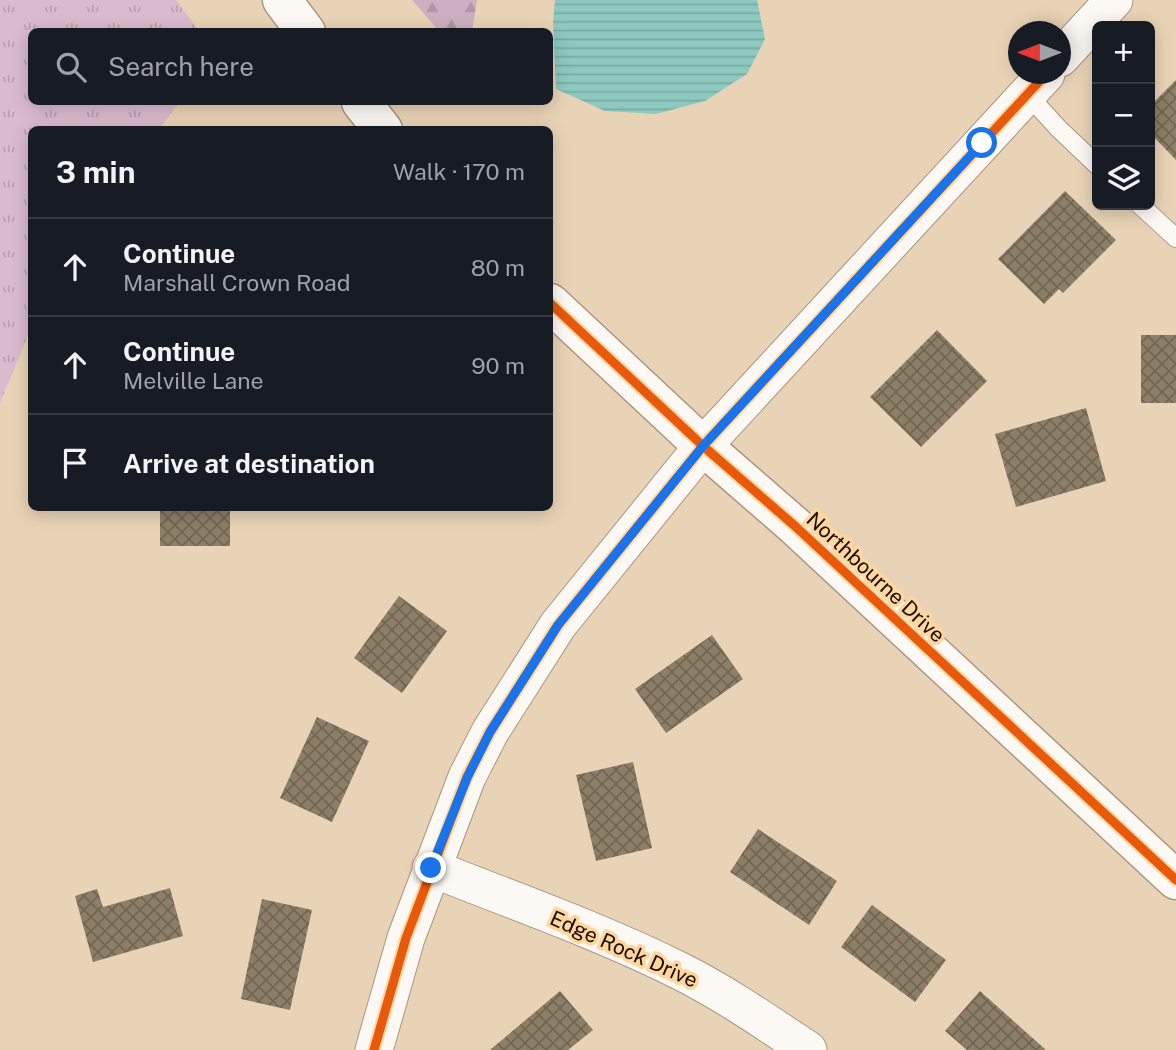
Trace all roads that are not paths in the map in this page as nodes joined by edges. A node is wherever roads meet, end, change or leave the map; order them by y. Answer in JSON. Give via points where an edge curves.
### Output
{"nodes":[{"id":1,"x":282,"y":0,"type":"edge"},
{"id":2,"x":1114,"y":0,"type":"edge"},
{"id":3,"x":303,"y":28,"type":"edge"},
{"id":4,"x":1071,"y":46,"type":"edge"},
{"id":5,"x":1037,"y":84,"type":"edge"},
{"id":6,"x":362,"y":105,"type":"edge"},
{"id":7,"x":380,"y":126,"type":"edge"},
{"id":8,"x":1092,"y":159,"type":"edge"},
{"id":9,"x":1145,"y":210,"type":"edge"},
{"id":10,"x":1176,"y":238,"type":"edge"},
{"id":11,"x":553,"y":306,"type":"edge"},
{"id":12,"x":703,"y":446,"type":"junction"},
{"id":13,"x":431,"y":868,"type":"junction"},
{"id":14,"x":1176,"y":880,"type":"edge"},
{"id":15,"x":374,"y":1050,"type":"edge"},
{"id":16,"x":808,"y":1050,"type":"edge"}],
"edges":[{"from":1,"to":3,"type":"street"},
{"from":2,"to":4,"type":"street"},
{"from":5,"to":8,"type":"lane","via":[[1059,129]]},
{"from":5,"to":12,"type":"street"},
{"from":6,"to":7,"type":"street"},
{"from":9,"to":10,"type":"lane"},
{"from":11,"to":12,"type":"street","name":"Northbourne Drive"},
{"from":12,"to":13,"type":"street","via":[[558,625],[490,732]]},
{"from":12,"to":14,"type":"street","name":"Northbourne Drive"},
{"from":13,"to":15,"type":"street"},
{"from":13,"to":16,"type":"street","name":"Edge Rock Drive","via":[[680,971]]}]}
